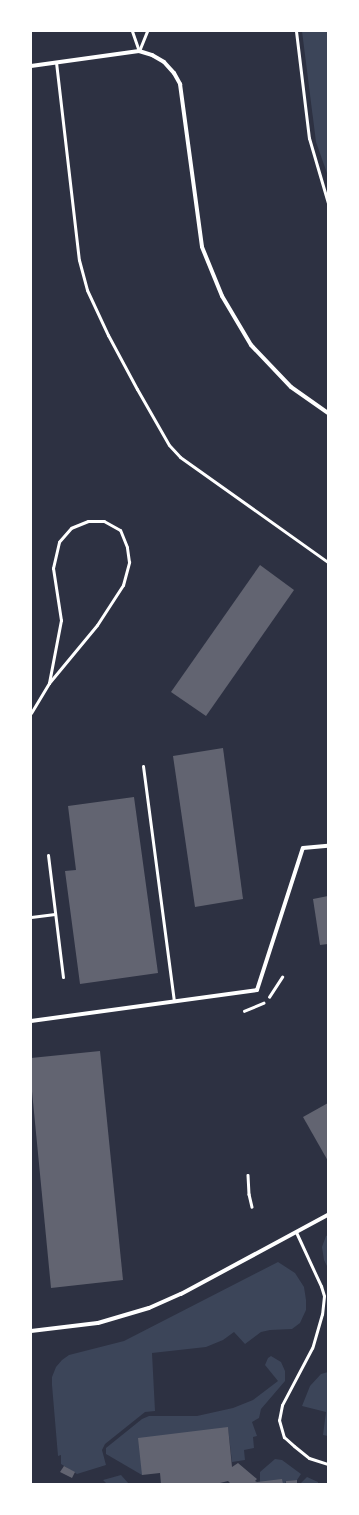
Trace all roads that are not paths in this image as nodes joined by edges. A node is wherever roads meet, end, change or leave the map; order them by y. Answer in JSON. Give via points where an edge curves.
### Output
{"nodes":[{"id":1,"x":132,"y":31,"type":"edge"},
{"id":2,"x":147,"y":31,"type":"edge"},
{"id":3,"x":296,"y":31,"type":"edge"},
{"id":4,"x":139,"y":51,"type":"junction"},
{"id":5,"x":56,"y":62,"type":"junction"},
{"id":6,"x":31,"y":66,"type":"edge"},
{"id":7,"x":328,"y":203,"type":"edge"},
{"id":8,"x":328,"y":413,"type":"edge"},
{"id":9,"x":328,"y":562,"type":"edge"},
{"id":10,"x":49,"y":683,"type":"junction"},
{"id":11,"x":31,"y":713,"type":"edge"},
{"id":12,"x":143,"y":766,"type":"dead end"},
{"id":13,"x":328,"y":846,"type":"edge"},
{"id":14,"x":48,"y":855,"type":"dead end"},
{"id":15,"x":55,"y":914,"type":"junction"},
{"id":16,"x":31,"y":917,"type":"edge"},
{"id":17,"x":63,"y":977,"type":"dead end"},
{"id":18,"x":174,"y":1001,"type":"junction"},
{"id":19,"x":31,"y":1021,"type":"edge"},
{"id":20,"x":328,"y":1215,"type":"edge"},
{"id":21,"x":296,"y":1232,"type":"junction"},
{"id":22,"x":31,"y":1331,"type":"edge"},
{"id":23,"x":328,"y":1464,"type":"edge"}],
"edges":[{"from":1,"to":4,"type":"lane"},
{"from":2,"to":4,"type":"lane"},
{"from":3,"to":7,"type":"lane","via":[[309,138]]},
{"from":4,"to":5,"type":"street"},
{"from":4,"to":8,"type":"street","via":[[164,62],[180,84],[202,247],[222,296],[251,345],[291,386]]},
{"from":5,"to":6,"type":"street"},
{"from":5,"to":9,"type":"lane","via":[[79,260],[87,290],[130,375],[169,445],[180,457]]},
{"from":10,"to":10,"type":"lane","via":[[97,626],[123,585],[129,562],[127,547],[120,530],[104,521],[88,521],[70,528],[59,542],[53,568],[61,620]]},
{"from":10,"to":11,"type":"lane"},
{"from":12,"to":18,"type":"lane"},
{"from":13,"to":18,"type":"street","via":[[303,848],[257,990]]},
{"from":14,"to":15,"type":"lane"},
{"from":15,"to":16,"type":"lane"},
{"from":15,"to":17,"type":"lane"},
{"from":18,"to":19,"type":"street"},
{"from":20,"to":21,"type":"street"},
{"from":21,"to":22,"type":"street","via":[[149,1308],[98,1323]]},
{"from":21,"to":23,"type":"lane","via":[[322,1286],[324,1296],[322,1314],[312,1348],[282,1405],[279,1420],[284,1437],[294,1446],[309,1458]]}]}
